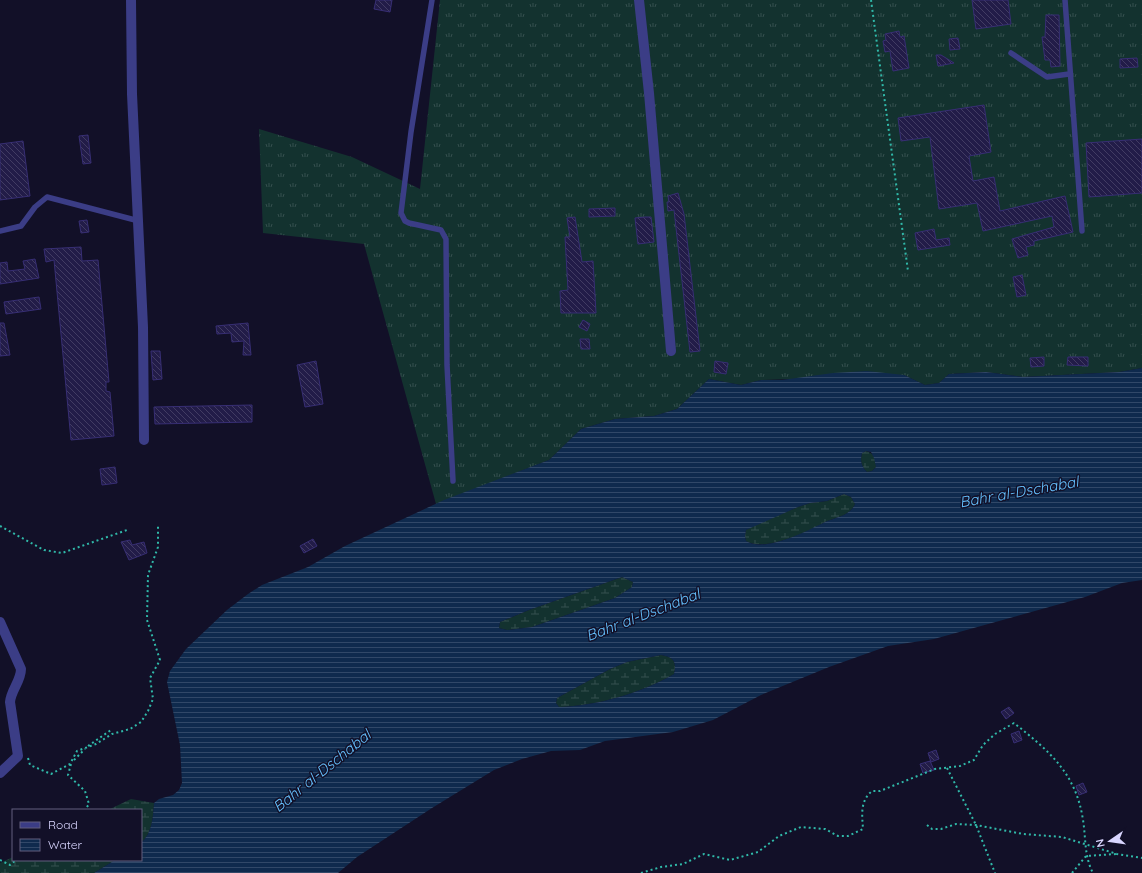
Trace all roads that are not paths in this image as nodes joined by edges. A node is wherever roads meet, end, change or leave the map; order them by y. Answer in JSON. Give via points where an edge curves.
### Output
{"nodes":[{"id":1,"x":131,"y":0,"type":"edge"},
{"id":2,"x":432,"y":0,"type":"edge"},
{"id":3,"x":639,"y":0,"type":"edge"},
{"id":4,"x":1065,"y":0,"type":"edge"},
{"id":5,"x":1011,"y":54,"type":"dead end"},
{"id":6,"x":1069,"y":74,"type":"junction"},
{"id":7,"x":139,"y":221,"type":"junction"},
{"id":8,"x":0,"y":231,"type":"edge"},
{"id":9,"x":1082,"y":231,"type":"dead end"},
{"id":10,"x":671,"y":351,"type":"dead end"},
{"id":11,"x":144,"y":440,"type":"dead end"},
{"id":12,"x":453,"y":481,"type":"dead end"},
{"id":13,"x":0,"y":622,"type":"edge"},
{"id":14,"x":0,"y":772,"type":"edge"}],
"edges":[{"from":1,"to":7,"type":"street","via":[[132,94]]},
{"from":2,"to":12,"type":"lane","via":[[401,213],[409,223],[441,230],[446,239],[447,365]]},
{"from":3,"to":10,"type":"street"},
{"from":4,"to":6,"type":"lane"},
{"from":5,"to":6,"type":"lane","via":[[1047,78]]},
{"from":6,"to":9,"type":"lane"},
{"from":7,"to":8,"type":"lane","via":[[47,197],[35,206],[21,226]]},
{"from":7,"to":11,"type":"street"},
{"from":13,"to":14,"type":"street","via":[[21,669],[20,677],[10,696],[18,756]]}]}
